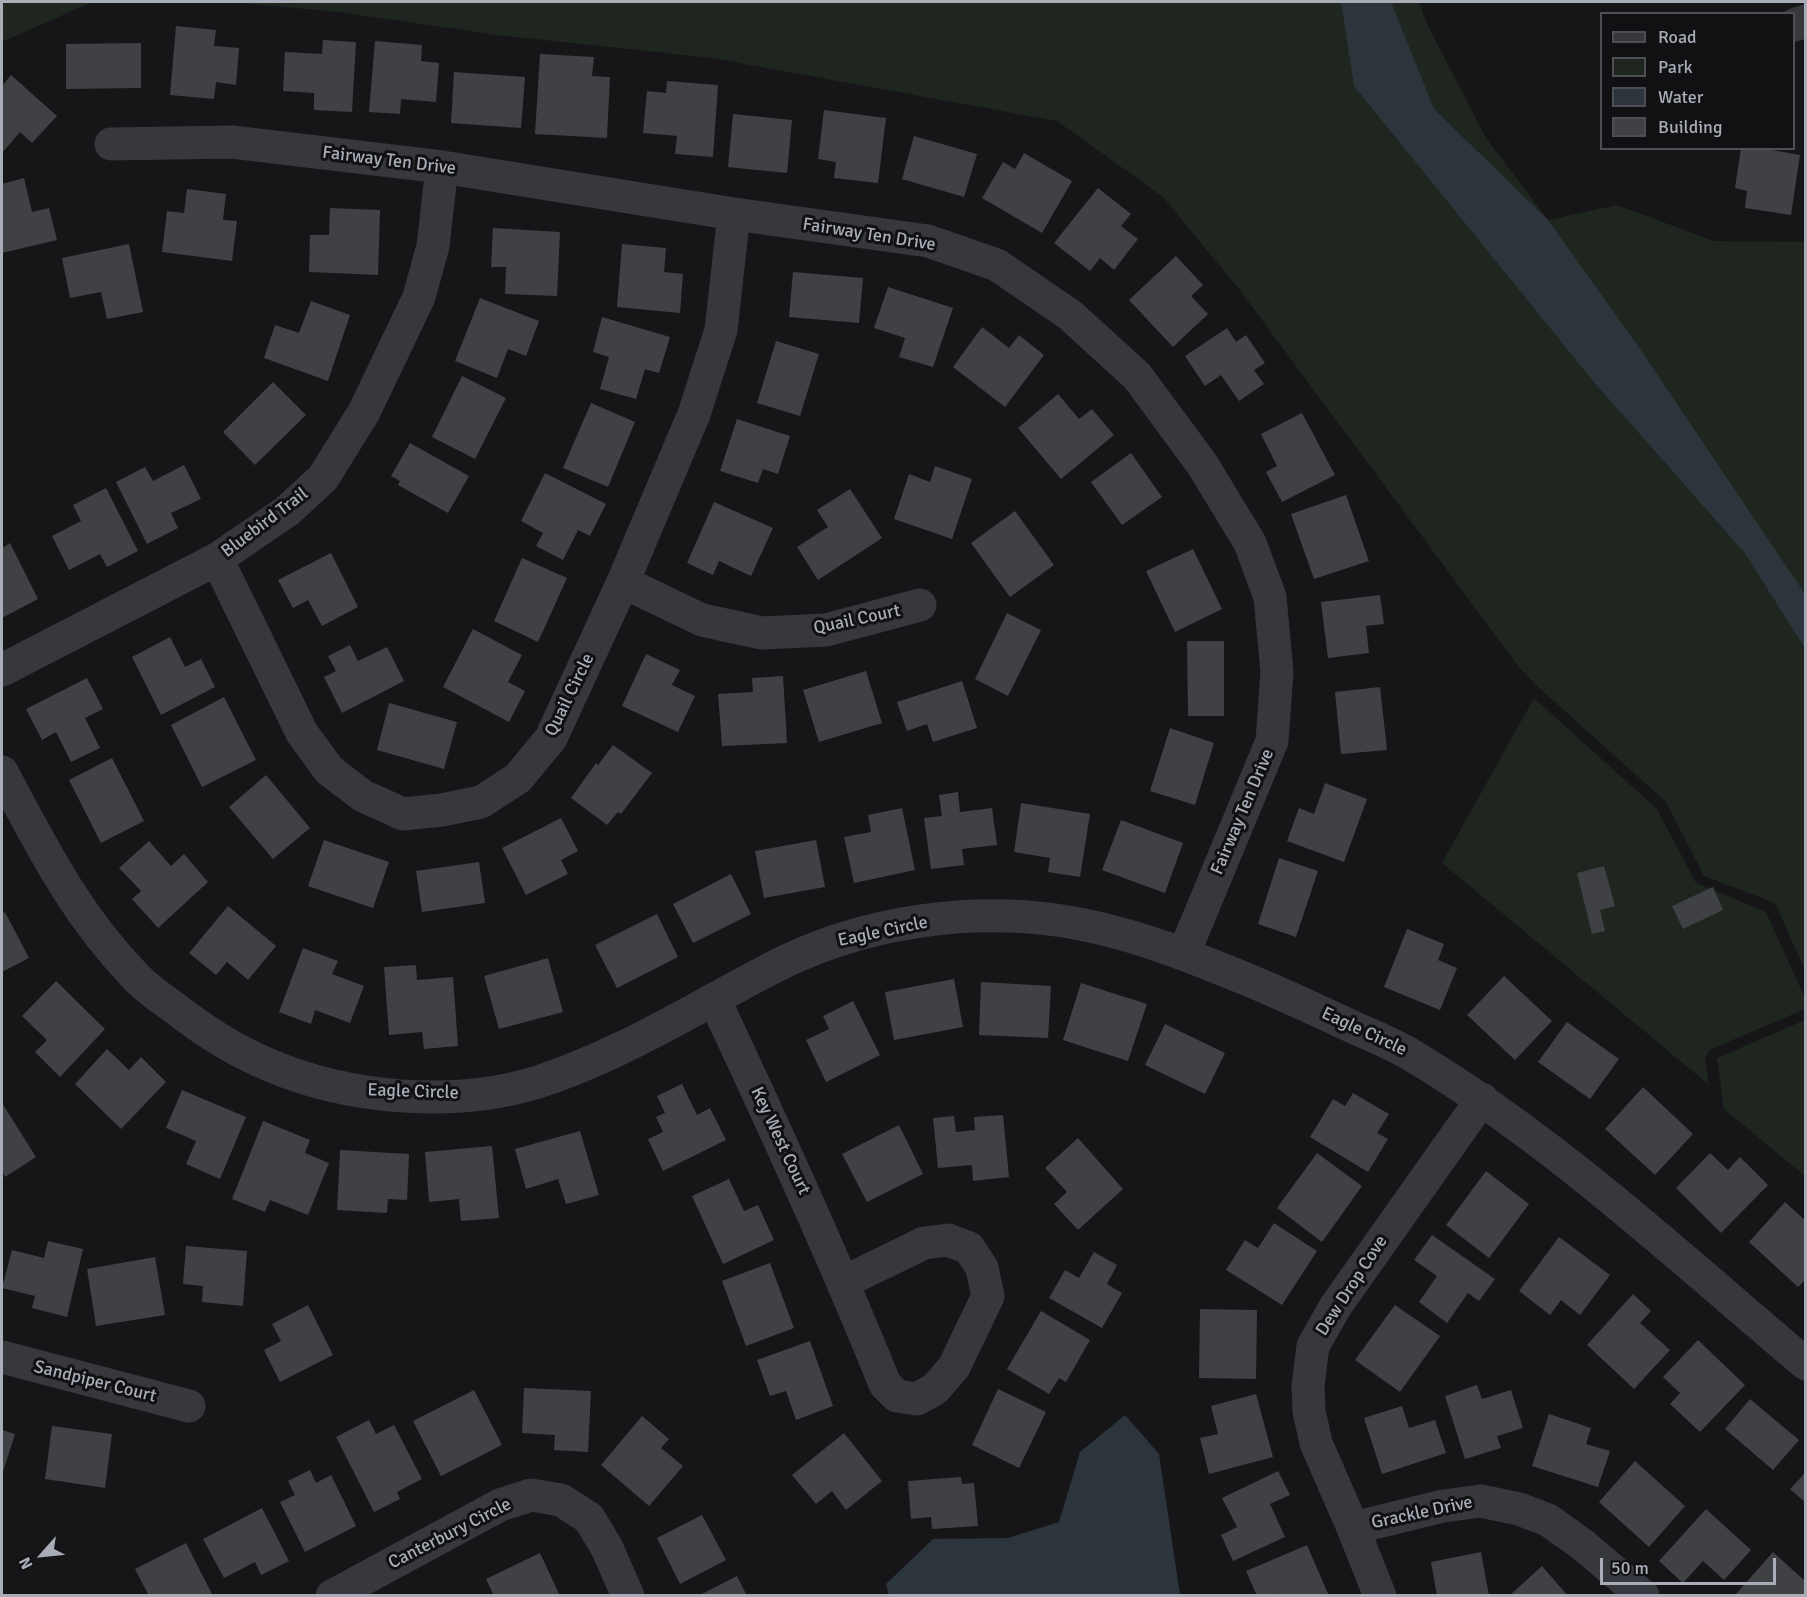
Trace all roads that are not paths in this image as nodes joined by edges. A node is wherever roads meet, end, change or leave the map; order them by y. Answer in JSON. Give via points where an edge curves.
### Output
{"nodes":[{"id":1,"x":111,"y":144,"type":"dead end"},
{"id":2,"x":442,"y":167,"type":"junction"},
{"id":3,"x":734,"y":214,"type":"junction"},
{"id":4,"x":217,"y":559,"type":"junction"},
{"id":5,"x":623,"y":582,"type":"junction"},
{"id":6,"x":920,"y":605,"type":"dead end"},
{"id":7,"x":2,"y":670,"type":"edge"},
{"id":8,"x":2,"y":772,"type":"edge"},
{"id":9,"x":1184,"y":953,"type":"junction"},
{"id":10,"x":714,"y":999,"type":"junction"},
{"id":11,"x":1482,"y":1099,"type":"junction"},
{"id":12,"x":844,"y":1282,"type":"junction"},
{"id":13,"x":2,"y":1357,"type":"edge"},
{"id":14,"x":1806,"y":1364,"type":"edge"},
{"id":15,"x":189,"y":1406,"type":"dead end"},
{"id":16,"x":1353,"y":1528,"type":"junction"},
{"id":17,"x":332,"y":1596,"type":"edge"},
{"id":18,"x":628,"y":1596,"type":"edge"},
{"id":19,"x":1380,"y":1596,"type":"edge"},
{"id":20,"x":1642,"y":1596,"type":"edge"}],
"edges":[{"from":1,"to":2,"type":"street","name":"Fairway Ten Drive","via":[[232,142]]},
{"from":2,"to":3,"type":"street","name":"Fairway Ten Drive"},
{"from":2,"to":4,"type":"street","name":"Bluebird Trail","via":[[433,246],[419,297],[364,412],[323,478],[287,511]]},
{"from":3,"to":5,"type":"street","name":"Quail Circle","via":[[721,330],[694,414]]},
{"from":3,"to":9,"type":"street","name":"Fairway Ten Drive","via":[[928,241],[997,265],[1070,315],[1137,376],[1202,464],[1250,543],[1270,597],[1277,672],[1272,741]]},
{"from":4,"to":5,"type":"street","name":"Quail Circle","via":[[302,733],[329,770],[363,796],[403,814],[481,802],[518,778],[551,738]]},
{"from":4,"to":7,"type":"street","name":"Bluebird Trail"},
{"from":5,"to":6,"type":"street","name":"Quail Court","via":[[702,620],[762,633],[826,630]]},
{"from":8,"to":10,"type":"street","name":"Eagle Circle","via":[[58,878],[93,929],[138,980],[223,1043],[270,1066],[326,1084],[381,1094],[440,1097],[534,1083],[619,1050]]},
{"from":9,"to":10,"type":"street","name":"Eagle Circle","via":[[1056,920],[1004,916],[950,919],[899,925],[839,940],[789,960]]},
{"from":9,"to":11,"type":"street","name":"Eagle Circle","via":[[1407,1052]]},
{"from":10,"to":12,"type":"street","name":"Key West Court"},
{"from":11,"to":14,"type":"street","name":"Eagle Circle","via":[[1557,1154]]},
{"from":11,"to":16,"type":"street","name":"Dew Drop Cove","via":[[1335,1307],[1313,1346],[1308,1386],[1316,1443]]},
{"from":12,"to":12,"type":"street","name":"Key West Court","via":[[885,1384],[897,1396],[917,1399],[935,1389],[954,1367],[988,1296],[982,1268],[969,1248],[948,1240],[924,1243]]},
{"from":13,"to":15,"type":"street","name":"Sandpiper Court"},
{"from":16,"to":19,"type":"street","name":"Dew Drop Cove"},
{"from":16,"to":20,"type":"street","name":"Grackle Drive","via":[[1481,1501],[1519,1509],[1548,1520]]},
{"from":17,"to":18,"type":"street","name":"Canterbury Circle","via":[[500,1505],[531,1495],[561,1500],[589,1518],[608,1548]]}]}
